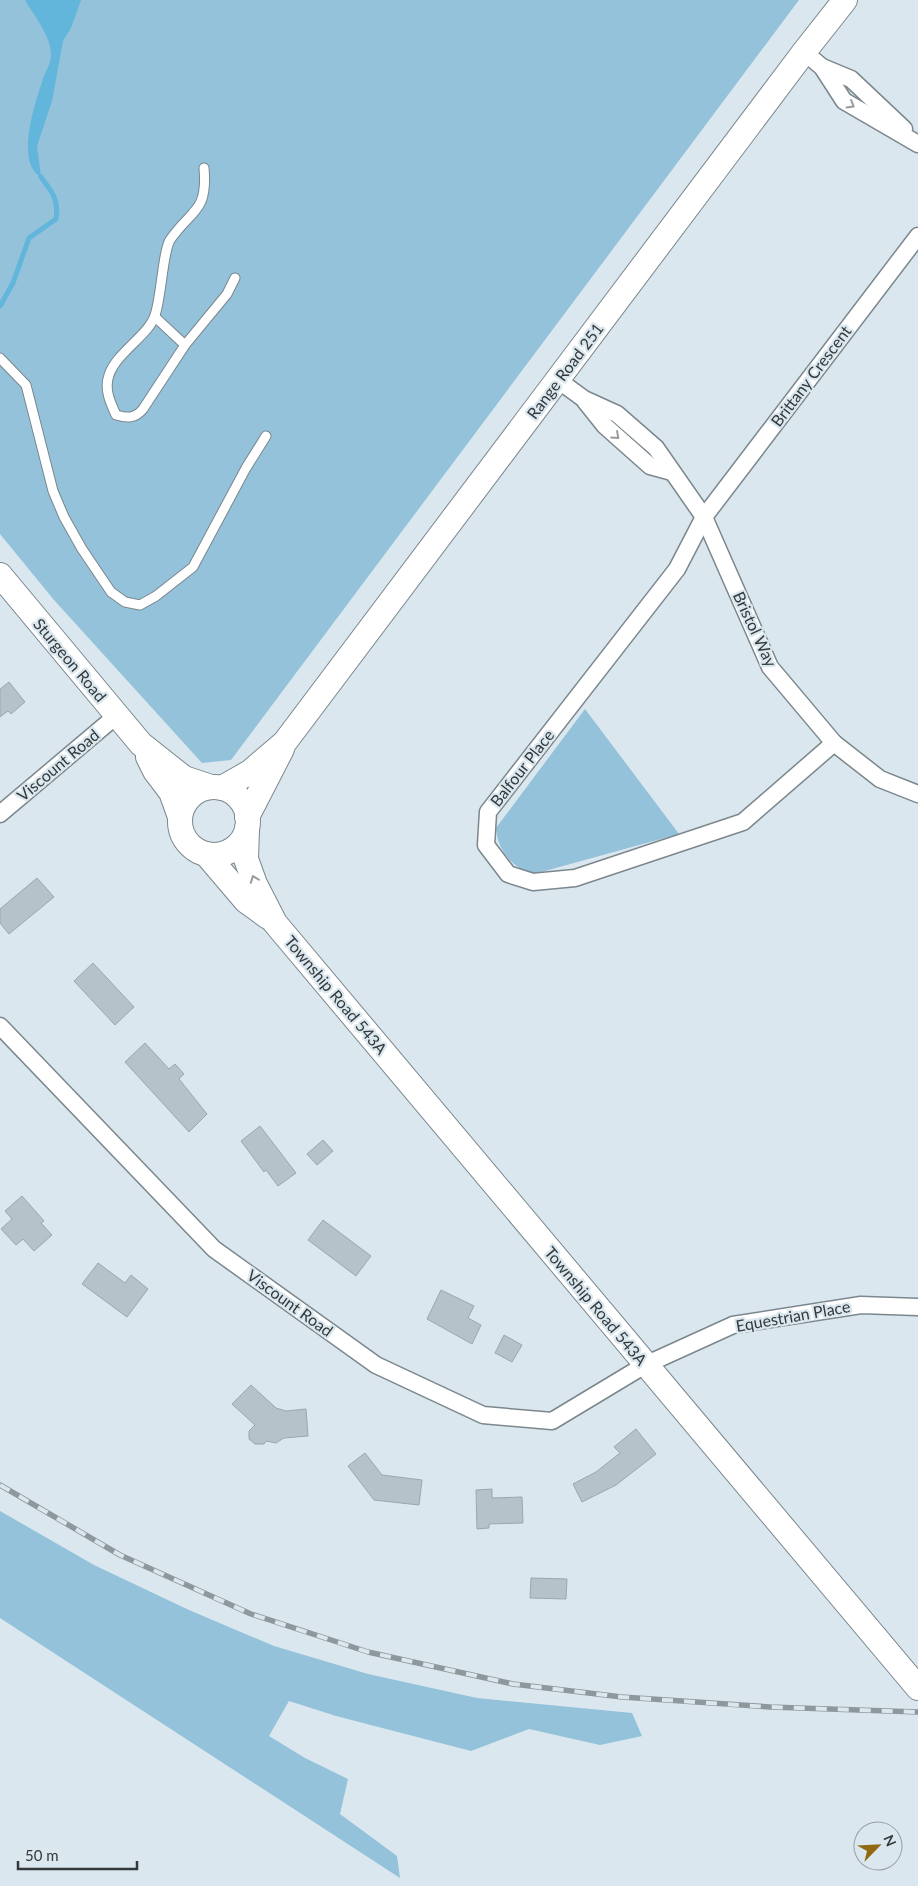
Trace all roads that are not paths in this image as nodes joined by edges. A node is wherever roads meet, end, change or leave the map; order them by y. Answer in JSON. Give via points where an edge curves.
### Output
{"nodes":[{"id":1,"x":845,"y":0,"type":"edge"},
{"id":2,"x":804,"y":52,"type":"junction"},
{"id":3,"x":918,"y":143,"type":"edge"},
{"id":4,"x":204,"y":168,"type":"dead end"},
{"id":5,"x":918,"y":236,"type":"edge"},
{"id":6,"x":235,"y":278,"type":"dead end"},
{"id":7,"x":155,"y":317,"type":"junction"},
{"id":8,"x":185,"y":345,"type":"junction"},
{"id":9,"x":0,"y":358,"type":"edge"},
{"id":10,"x":558,"y":380,"type":"junction"},
{"id":11,"x":266,"y":436,"type":"dead end"},
{"id":12,"x":704,"y":517,"type":"junction"},
{"id":13,"x":0,"y":575,"type":"edge"},
{"id":14,"x":116,"y":716,"type":"junction"},
{"id":15,"x":285,"y":742,"type":"junction"},
{"id":16,"x":834,"y":743,"type":"junction"},
{"id":17,"x":141,"y":744,"type":"junction"},
{"id":18,"x":216,"y":787,"type":"junction"},
{"id":19,"x":918,"y":794,"type":"edge"},
{"id":20,"x":0,"y":814,"type":"edge"},
{"id":21,"x":180,"y":817,"type":"junction"},
{"id":22,"x":247,"y":822,"type":"junction"},
{"id":23,"x":206,"y":854,"type":"junction"},
{"id":24,"x":275,"y":923,"type":"junction"},
{"id":25,"x":0,"y":1026,"type":"edge"},
{"id":26,"x":918,"y":1307,"type":"edge"},
{"id":27,"x":645,"y":1365,"type":"junction"},
{"id":28,"x":918,"y":1688,"type":"edge"}],
"edges":[{"from":1,"to":2,"type":"main road","name":"Range Road 251"},
{"from":2,"to":3,"type":"street","via":[[822,67],[844,101]]},
{"from":2,"to":10,"type":"main road","name":"Range Road 251"},
{"from":4,"to":7,"type":"lane","via":[[206,185],[203,201],[169,242]]},
{"from":5,"to":12,"type":"street","name":"Brittany Crescent"},
{"from":6,"to":8,"type":"lane","via":[[227,294]]},
{"from":7,"to":8,"type":"lane"},
{"from":7,"to":8,"type":"lane","via":[[113,365],[108,377],[107,395],[116,415],[127,418],[138,415]]},
{"from":9,"to":11,"type":"lane","via":[[26,385],[53,491],[64,517],[97,574],[111,592],[125,602],[140,605],[193,567]]},
{"from":10,"to":12,"type":"street","name":"Bristol Way","via":[[584,399],[605,426],[650,466],[672,472]]},
{"from":10,"to":15,"type":"main road","name":"Range Road 251"},
{"from":12,"to":16,"type":"street","name":"Bristol Way","via":[[770,667]]},
{"from":12,"to":16,"type":"street","name":"Balfour Place","via":[[677,570],[488,812],[486,845],[508,874],[533,882],[575,878],[743,822]]},
{"from":13,"to":14,"type":"main road","name":"Sturgeon Road"},
{"from":14,"to":17,"type":"main road","name":"Sturgeon Road"},
{"from":14,"to":20,"type":"street","name":"Viscount Road"},
{"from":15,"to":18,"type":"main road","name":"Range Road 251","via":[[250,772]]},
{"from":15,"to":22,"type":"main road","name":"Range Road 251"},
{"from":16,"to":19,"type":"street","name":"Bristol Way","via":[[880,779]]},
{"from":17,"to":18,"type":"main road","name":"Sturgeon Road","via":[[184,778]]},
{"from":17,"to":21,"type":"main road","name":"Sturgeon Road","via":[[171,792]]},
{"from":18,"to":21,"type":"main road","via":[[190,796]]},
{"from":18,"to":22,"type":"main road","via":[[239,798]]},
{"from":21,"to":23,"type":"main road","via":[[180,827],[189,844]]},
{"from":22,"to":23,"type":"main road","via":[[236,846],[217,855]]},
{"from":24,"to":22,"type":"main road","name":"Township Road 543A","one_way":true,"via":[[246,859]]},
{"from":23,"to":24,"type":"main road","name":"Township Road 543A","via":[[246,901]]},
{"from":24,"to":27,"type":"main road","name":"Township Road 543A"},
{"from":25,"to":27,"type":"street","name":"Viscount Road","via":[[214,1249],[376,1365],[483,1416],[552,1421]]},
{"from":26,"to":27,"type":"street","name":"Equestrian Place","via":[[860,1304],[733,1324]]},
{"from":27,"to":28,"type":"main road","name":"Township Road 543A"}]}
